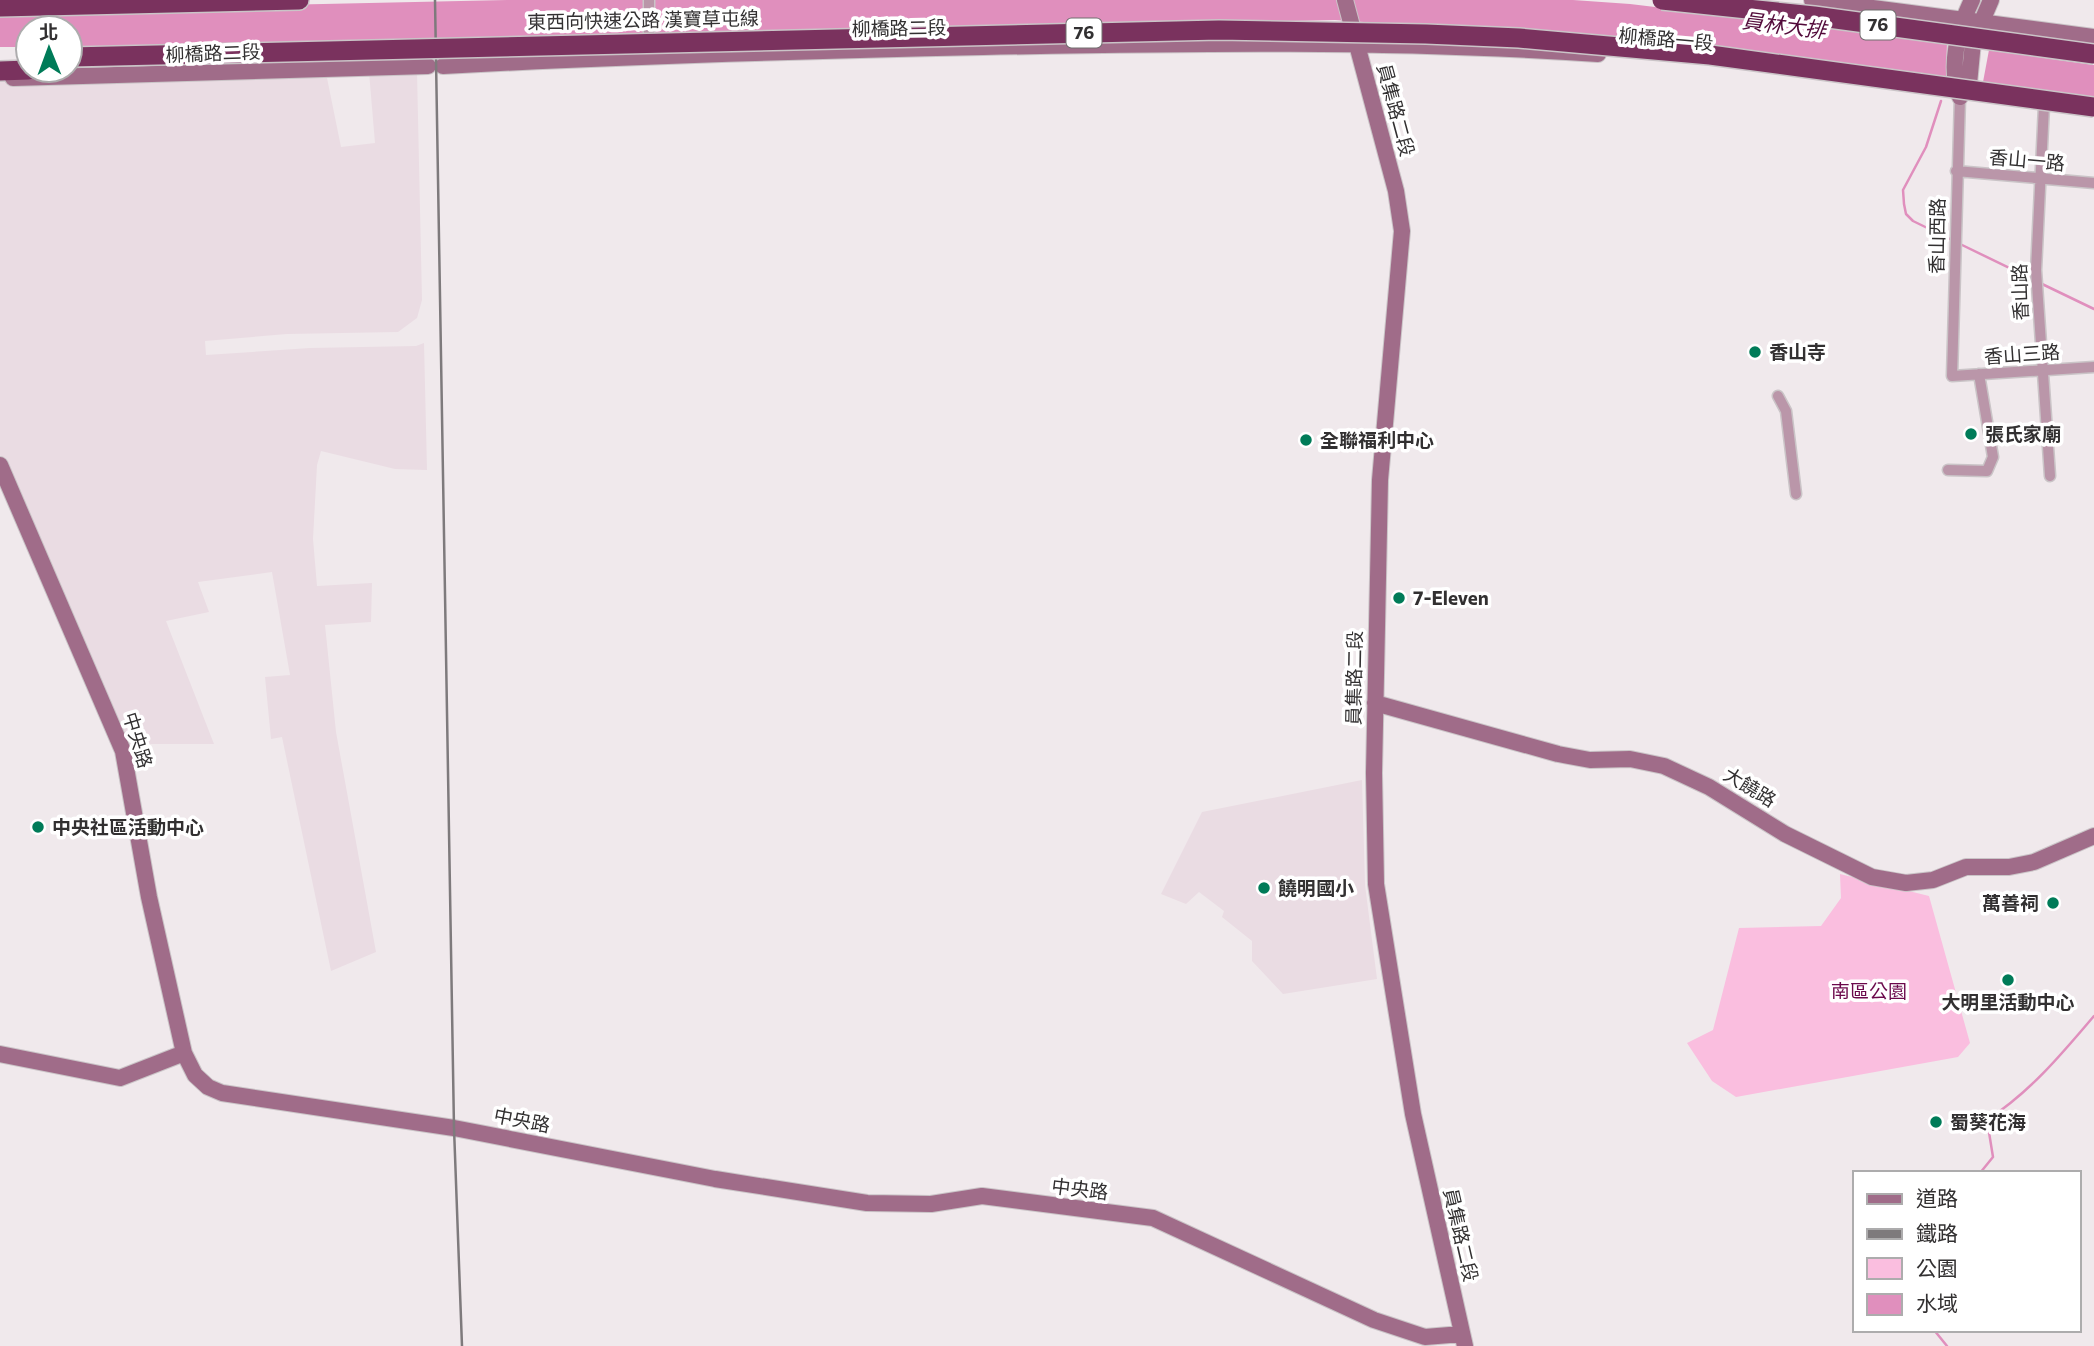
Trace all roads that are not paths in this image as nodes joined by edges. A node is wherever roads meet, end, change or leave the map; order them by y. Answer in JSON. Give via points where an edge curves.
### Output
{"nodes":[{"id":1,"x":299,"y":0,"type":"edge"},
{"id":2,"x":649,"y":0,"type":"edge"},
{"id":3,"x":1345,"y":0,"type":"edge"},
{"id":4,"x":1662,"y":0,"type":"edge"},
{"id":5,"x":1812,"y":0,"type":"edge"},
{"id":6,"x":1972,"y":0,"type":"edge"},
{"id":7,"x":1992,"y":0,"type":"edge"},
{"id":8,"x":0,"y":7,"type":"edge"},
{"id":9,"x":1963,"y":18,"type":"junction"},
{"id":10,"x":1981,"y":21,"type":"junction"},
{"id":11,"x":2094,"y":37,"type":"edge"},
{"id":12,"x":1966,"y":41,"type":"junction"},
{"id":13,"x":1357,"y":43,"type":"junction"},
{"id":14,"x":646,"y":45,"type":"junction"},
{"id":15,"x":2094,"y":54,"type":"edge"},
{"id":16,"x":84,"y":57,"type":"edge"},
{"id":17,"x":84,"y":69,"type":"edge"},
{"id":18,"x":0,"y":78,"type":"edge"},
{"id":19,"x":1961,"y":88,"type":"junction"},
{"id":20,"x":2044,"y":106,"type":"junction"},
{"id":21,"x":2094,"y":107,"type":"edge"},
{"id":22,"x":2094,"y":113,"type":"edge"},
{"id":23,"x":1956,"y":171,"type":"junction"},
{"id":24,"x":2041,"y":178,"type":"junction"},
{"id":25,"x":2094,"y":183,"type":"edge"},
{"id":26,"x":2094,"y":367,"type":"edge"},
{"id":27,"x":2042,"y":371,"type":"junction"},
{"id":28,"x":1979,"y":374,"type":"junction"},
{"id":29,"x":1952,"y":376,"type":"joint"},
{"id":30,"x":1778,"y":396,"type":"dead end"},
{"id":31,"x":0,"y":465,"type":"edge"},
{"id":32,"x":1948,"y":470,"type":"dead end"},
{"id":33,"x":2050,"y":476,"type":"dead end"},
{"id":34,"x":1796,"y":494,"type":"dead end"},
{"id":35,"x":1375,"y":703,"type":"junction"},
{"id":36,"x":2094,"y":836,"type":"edge"},
{"id":37,"x":0,"y":1054,"type":"edge"},
{"id":38,"x":184,"y":1054,"type":"junction"},
{"id":39,"x":1464,"y":1340,"type":"edge"}],
"edges":[{"from":1,"to":8,"type":"highway"},
{"from":2,"to":14,"type":"street"},
{"from":3,"to":13,"type":"main road","name":"員集路二段"},
{"from":4,"to":15,"type":"highway","number":"76","bridge":true},
{"from":5,"to":9,"type":"main road"},
{"from":6,"to":9,"type":"main road"},
{"from":7,"to":10,"type":"main road"},
{"from":9,"to":10,"type":"main road"},
{"from":9,"to":12,"type":"main road"},
{"from":10,"to":11,"type":"main road"},
{"from":10,"to":12,"type":"main road"},
{"from":12,"to":19,"type":"main road"},
{"from":13,"to":14,"type":"main road","name":"柳橋路二段"},
{"from":13,"to":19,"type":"main road","name":"柳橋路一段","via":[[1492,47],[1709,63]]},
{"from":13,"to":35,"type":"main road","name":"員集路二段","via":[[1402,231],[1383,429]]},
{"from":14,"to":16,"type":"highway","name":"東西向快速公路 漢寶草屯線","number":"76","bridge":true},
{"from":14,"to":17,"type":"highway","bridge":true,"via":[[597,53]]},
{"from":14,"to":18,"type":"main road","name":"柳橋路二段","via":[[436,66]]},
{"from":14,"to":21,"type":"highway","name":"東西向快速公路 漢寶草屯線","number":"76","bridge":true,"via":[[1219,30],[1426,34],[1710,55]]},
{"from":19,"to":20,"type":"main road","name":"柳橋路一段"},
{"from":19,"to":23,"type":"street","name":"香山西路"},
{"from":20,"to":22,"type":"main road","name":"柳橋路一段"},
{"from":20,"to":24,"type":"street","name":"香山路"},
{"from":23,"to":24,"type":"street","name":"香山一路"},
{"from":23,"to":29,"type":"street","name":"香山西路"},
{"from":24,"to":25,"type":"street","name":"香山一路"},
{"from":24,"to":27,"type":"street","name":"香山路","via":[[2036,270]]},
{"from":26,"to":27,"type":"street","name":"香山三路"},
{"from":27,"to":28,"type":"street","name":"香山三路"},
{"from":27,"to":33,"type":"street","name":"香山路"},
{"from":28,"to":29,"type":"street","name":"香山三路"},
{"from":28,"to":32,"type":"street","via":[[1993,457],[1987,471]]},
{"from":30,"to":34,"type":"street","via":[[1786,411]]},
{"from":31,"to":38,"type":"main road","name":"中央路","via":[[123,751]]},
{"from":35,"to":36,"type":"main road","name":"大饒路","via":[[1558,754],[1664,766],[1709,786],[1797,841],[1883,879],[1906,883],[1933,880],[1966,867],[2034,862]]},
{"from":35,"to":39,"type":"main road","name":"員集路二段","via":[[1376,884],[1384,945],[1413,1114]]},
{"from":37,"to":38,"type":"main road","via":[[120,1078]]},
{"from":38,"to":39,"type":"main road","name":"中央路","via":[[195,1075],[222,1093],[454,1128],[715,1179],[867,1203],[931,1204],[982,1196],[1153,1218],[1374,1320],[1425,1337]]}]}
